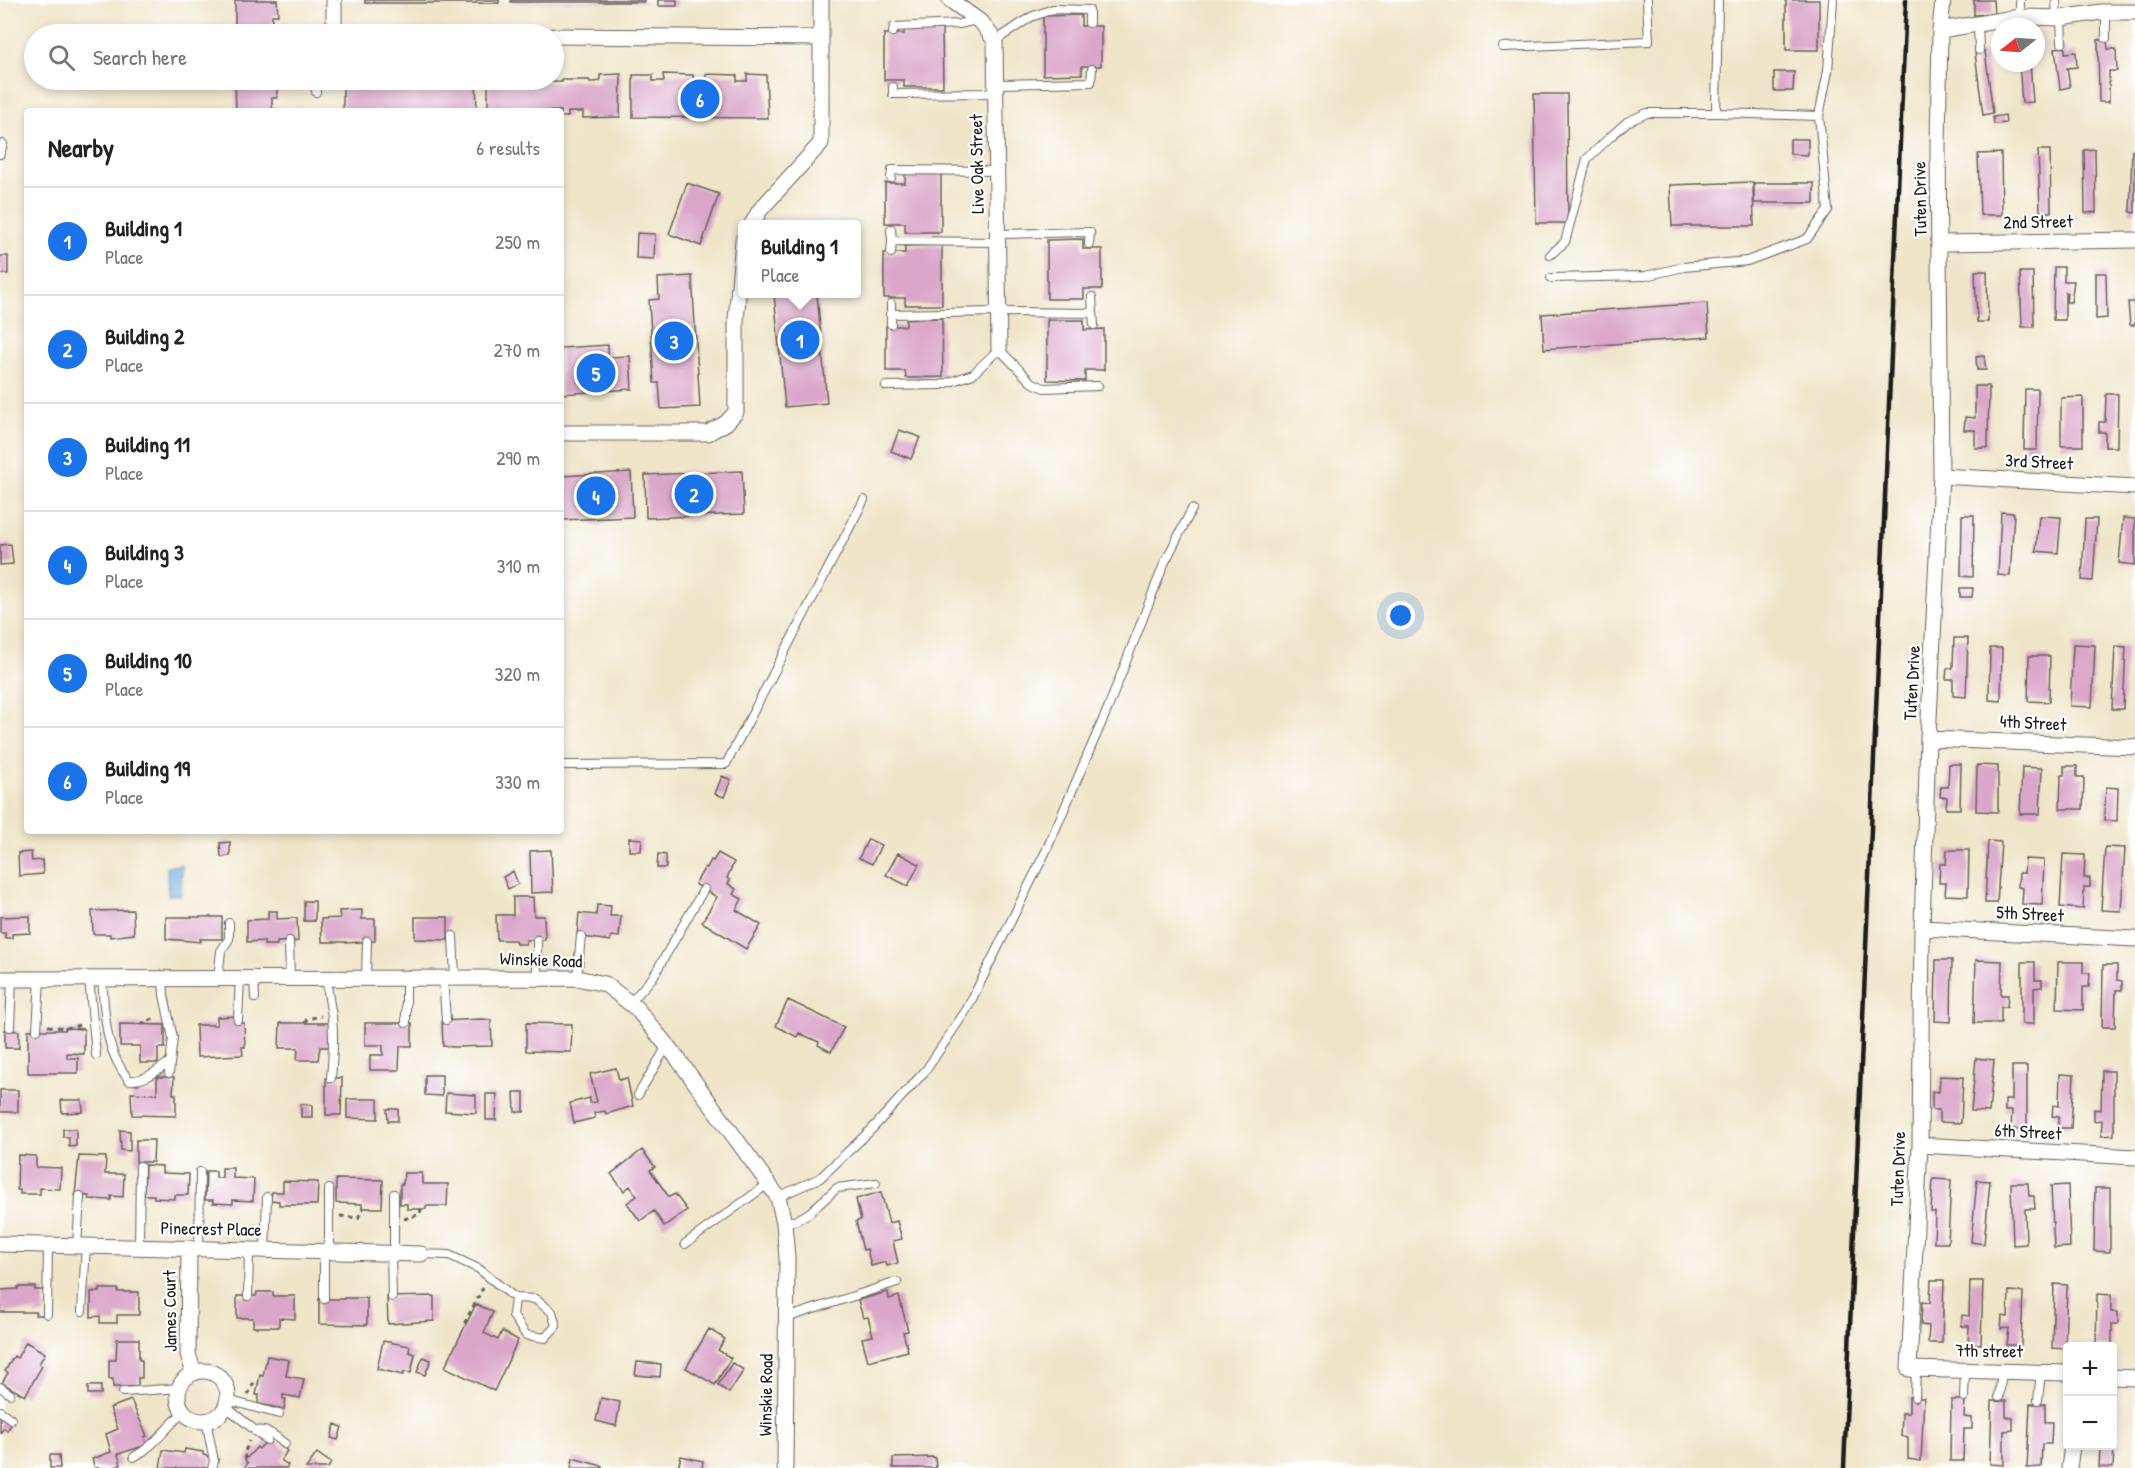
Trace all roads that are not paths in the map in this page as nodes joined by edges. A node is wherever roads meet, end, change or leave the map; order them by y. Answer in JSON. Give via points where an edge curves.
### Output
{"nodes":[{"id":1,"x":334,"y":0,"type":"edge"},
{"id":2,"x":821,"y":0,"type":"edge"},
{"id":3,"x":950,"y":0,"type":"edge"},
{"id":4,"x":1647,"y":0,"type":"edge"},
{"id":5,"x":1718,"y":0,"type":"edge"},
{"id":6,"x":1833,"y":0,"type":"edge"},
{"id":7,"x":1943,"y":0,"type":"edge"},
{"id":8,"x":2020,"y":0,"type":"edge"},
{"id":9,"x":2056,"y":0,"type":"edge"},
{"id":10,"x":2103,"y":8,"type":"edge"},
{"id":11,"x":2135,"y":12,"type":"edge"},
{"id":12,"x":2022,"y":18,"type":"edge"},
{"id":13,"x":2059,"y":18,"type":"junction"},
{"id":14,"x":2045,"y":19,"type":"edge"},
{"id":15,"x":978,"y":20,"type":"junction"},
{"id":16,"x":1089,"y":23,"type":"dead end"},
{"id":17,"x":1991,"y":23,"type":"edge"},
{"id":18,"x":333,"y":24,"type":"edge"},
{"id":19,"x":1978,"y":24,"type":"junction"},
{"id":20,"x":1940,"y":30,"type":"junction"},
{"id":21,"x":893,"y":32,"type":"dead end"},
{"id":22,"x":564,"y":36,"type":"edge"},
{"id":23,"x":821,"y":38,"type":"junction"},
{"id":24,"x":2106,"y":38,"type":"dead end"},
{"id":25,"x":995,"y":41,"type":"junction"},
{"id":26,"x":2062,"y":43,"type":"dead end"},
{"id":27,"x":1503,"y":46,"type":"dead end"},
{"id":28,"x":1979,"y":50,"type":"dead end"},
{"id":29,"x":1092,"y":69,"type":"dead end"},
{"id":30,"x":893,"y":87,"type":"dead end"},
{"id":31,"x":996,"y":88,"type":"junction"},
{"id":32,"x":1716,"y":113,"type":"junction"},
{"id":33,"x":1819,"y":116,"type":"junction"},
{"id":34,"x":3,"y":144,"type":"dead end"},
{"id":35,"x":0,"y":154,"type":"edge"},
{"id":36,"x":997,"y":171,"type":"junction"},
{"id":37,"x":891,"y":178,"type":"dead end"},
{"id":38,"x":755,"y":220,"type":"edge"},
{"id":39,"x":891,"y":229,"type":"dead end"},
{"id":40,"x":998,"y":238,"type":"junction"},
{"id":41,"x":2135,"y":240,"type":"edge"},
{"id":42,"x":892,"y":241,"type":"junction"},
{"id":43,"x":1941,"y":243,"type":"junction"},
{"id":44,"x":1089,"y":244,"type":"dead end"},
{"id":45,"x":891,"y":253,"type":"dead end"},
{"id":46,"x":1550,"y":255,"type":"dead end"},
{"id":47,"x":1551,"y":278,"type":"dead end"},
{"id":48,"x":738,"y":297,"type":"edge"},
{"id":49,"x":1092,"y":297,"type":"dead end"},
{"id":50,"x":891,"y":304,"type":"dead end"},
{"id":51,"x":999,"y":312,"type":"junction"},
{"id":52,"x":1093,"y":313,"type":"junction"},
{"id":53,"x":890,"y":314,"type":"junction"},
{"id":54,"x":891,"y":324,"type":"dead end"},
{"id":55,"x":1094,"y":325,"type":"dead end"},
{"id":56,"x":999,"y":349,"type":"junction"},
{"id":57,"x":886,"y":386,"type":"dead end"},
{"id":58,"x":1098,"y":386,"type":"dead end"},
{"id":59,"x":564,"y":434,"type":"edge"},
{"id":60,"x":1941,"y":476,"type":"junction"},
{"id":61,"x":2135,"y":487,"type":"edge"},
{"id":62,"x":864,"y":500,"type":"dead end"},
{"id":63,"x":1192,"y":509,"type":"dead end"},
{"id":64,"x":1928,"y":739,"type":"junction"},
{"id":65,"x":2135,"y":747,"type":"edge"},
{"id":66,"x":564,"y":765,"type":"edge"},
{"id":67,"x":704,"y":889,"type":"dead end"},
{"id":68,"x":229,"y":923,"type":"dead end"},
{"id":69,"x":1922,"y":928,"type":"junction"},
{"id":70,"x":453,"y":936,"type":"dead end"},
{"id":71,"x":581,"y":936,"type":"dead end"},
{"id":72,"x":2135,"y":939,"type":"edge"},
{"id":73,"x":537,"y":940,"type":"dead end"},
{"id":74,"x":289,"y":941,"type":"dead end"},
{"id":75,"x":367,"y":941,"type":"dead end"},
{"id":76,"x":96,"y":978,"type":"junction"},
{"id":77,"x":163,"y":978,"type":"junction"},
{"id":78,"x":218,"y":978,"type":"junction"},
{"id":79,"x":247,"y":978,"type":"junction"},
{"id":80,"x":290,"y":978,"type":"junction"},
{"id":81,"x":327,"y":978,"type":"junction"},
{"id":82,"x":366,"y":978,"type":"junction"},
{"id":83,"x":406,"y":978,"type":"junction"},
{"id":84,"x":449,"y":978,"type":"junction"},
{"id":85,"x":537,"y":978,"type":"junction"},
{"id":86,"x":577,"y":978,"type":"junction"},
{"id":87,"x":6,"y":979,"type":"edge"},
{"id":88,"x":40,"y":979,"type":"junction"},
{"id":89,"x":255,"y":998,"type":"dead end"},
{"id":90,"x":630,"y":1003,"type":"junction"},
{"id":91,"x":238,"y":1020,"type":"dead end"},
{"id":92,"x":446,"y":1020,"type":"dead end"},
{"id":93,"x":406,"y":1023,"type":"dead end"},
{"id":94,"x":10,"y":1027,"type":"dead end"},
{"id":95,"x":38,"y":1027,"type":"road end"},
{"id":96,"x":667,"y":1046,"type":"junction"},
{"id":97,"x":96,"y":1054,"type":"dead end"},
{"id":98,"x":170,"y":1062,"type":"junction"},
{"id":99,"x":169,"y":1073,"type":"dead end"},
{"id":100,"x":331,"y":1078,"type":"dead end"},
{"id":101,"x":639,"y":1095,"type":"dead end"},
{"id":102,"x":1920,"y":1145,"type":"junction"},
{"id":103,"x":2135,"y":1157,"type":"edge"},
{"id":104,"x":140,"y":1166,"type":"dead end"},
{"id":105,"x":200,"y":1172,"type":"dead end"},
{"id":106,"x":876,"y":1183,"type":"dead end"},
{"id":107,"x":768,"y":1184,"type":"junction"},
{"id":108,"x":329,"y":1189,"type":"dead end"},
{"id":109,"x":394,"y":1194,"type":"dead end"},
{"id":110,"x":80,"y":1196,"type":"dead end"},
{"id":111,"x":267,"y":1197,"type":"dead end"},
{"id":112,"x":778,"y":1197,"type":"junction"},
{"id":113,"x":784,"y":1223,"type":"junction"},
{"id":114,"x":0,"y":1244,"type":"edge"},
{"id":115,"x":685,"y":1244,"type":"dead end"},
{"id":116,"x":48,"y":1246,"type":"junction"},
{"id":117,"x":81,"y":1246,"type":"junction"},
{"id":118,"x":139,"y":1247,"type":"junction"},
{"id":119,"x":194,"y":1248,"type":"junction"},
{"id":120,"x":249,"y":1249,"type":"junction"},
{"id":121,"x":265,"y":1250,"type":"junction"},
{"id":122,"x":326,"y":1251,"type":"junction"},
{"id":123,"x":393,"y":1253,"type":"junction"},
{"id":124,"x":421,"y":1254,"type":"joint"},
{"id":125,"x":897,"y":1282,"type":"dead end"},
{"id":126,"x":248,"y":1296,"type":"dead end"},
{"id":127,"x":392,"y":1297,"type":"dead end"},
{"id":128,"x":515,"y":1298,"type":"junction"},
{"id":129,"x":324,"y":1299,"type":"dead end"},
{"id":130,"x":82,"y":1311,"type":"dead end"},
{"id":131,"x":47,"y":1314,"type":"dead end"},
{"id":132,"x":786,"y":1318,"type":"junction"},
{"id":133,"x":1912,"y":1369,"type":"junction"},
{"id":134,"x":1965,"y":1370,"type":"junction"},
{"id":135,"x":2002,"y":1371,"type":"junction"},
{"id":136,"x":2041,"y":1372,"type":"junction"},
{"id":137,"x":2063,"y":1372,"type":"edge"},
{"id":138,"x":194,"y":1373,"type":"junction"},
{"id":139,"x":2117,"y":1377,"type":"edge"},
{"id":140,"x":2135,"y":1378,"type":"edge"},
{"id":141,"x":0,"y":1387,"type":"edge"},
{"id":142,"x":180,"y":1388,"type":"junction"},
{"id":143,"x":123,"y":1392,"type":"dead end"},
{"id":144,"x":10,"y":1394,"type":"dead end"},
{"id":145,"x":1915,"y":1397,"type":"dead end"},
{"id":146,"x":1964,"y":1397,"type":"dead end"},
{"id":147,"x":1999,"y":1397,"type":"dead end"},
{"id":148,"x":2038,"y":1400,"type":"dead end"},
{"id":149,"x":226,"y":1403,"type":"junction"},
{"id":150,"x":0,"y":1411,"type":"edge"},
{"id":151,"x":184,"y":1412,"type":"junction"},
{"id":152,"x":279,"y":1414,"type":"dead end"},
{"id":153,"x":11,"y":1419,"type":"dead end"},
{"id":154,"x":207,"y":1420,"type":"junction"},
{"id":155,"x":255,"y":1431,"type":"junction"},
{"id":156,"x":267,"y":1440,"type":"dead end"},
{"id":157,"x":285,"y":1444,"type":"dead end"},
{"id":158,"x":2071,"y":1450,"type":"edge"},
{"id":159,"x":134,"y":1457,"type":"dead end"},
{"id":160,"x":212,"y":1468,"type":"edge"},
{"id":161,"x":784,"y":1468,"type":"edge"},
{"id":162,"x":2069,"y":1468,"type":"edge"}],
"edges":[{"from":1,"to":18,"type":"street"},
{"from":2,"to":23,"type":"street"},
{"from":3,"to":15,"type":"street"},
{"from":4,"to":27,"type":"lane","via":[[1649,41]]},
{"from":5,"to":32,"type":"lane"},
{"from":6,"to":33,"type":"lane","via":[[1828,71]]},
{"from":7,"to":20,"type":"street","name":"Tuten Drive"},
{"from":8,"to":12,"type":"lane"},
{"from":9,"to":13,"type":"lane"},
{"from":10,"to":11,"type":"street"},
{"from":10,"to":13,"type":"street"},
{"from":10,"to":24,"type":"lane"},
{"from":13,"to":14,"type":"street"},
{"from":13,"to":26,"type":"lane"},
{"from":15,"to":21,"type":"lane","via":[[894,27]]},
{"from":15,"to":25,"type":"street"},
{"from":16,"to":25,"type":"lane","via":[[1089,10],[1053,9],[1031,16]]},
{"from":17,"to":19,"type":"street"},
{"from":19,"to":20,"type":"street"},
{"from":19,"to":28,"type":"lane"},
{"from":20,"to":43,"type":"street","name":"Tuten Drive"},
{"from":22,"to":23,"type":"street"},
{"from":23,"to":38,"type":"street","via":[[822,143]]},
{"from":25,"to":31,"type":"street","name":"Live Oak Street"},
{"from":29,"to":31,"type":"lane","via":[[1091,82]]},
{"from":30,"to":31,"type":"lane","via":[[893,94]]},
{"from":31,"to":36,"type":"street","name":"Live Oak Street"},
{"from":32,"to":33,"type":"lane"},
{"from":32,"to":46,"type":"lane","via":[[1647,113],[1627,122],[1587,159],[1565,242]]},
{"from":33,"to":47,"type":"lane","via":[[1828,210],[1807,239],[1747,261],[1684,267],[1645,276]]},
{"from":34,"to":35,"type":"lane"},
{"from":36,"to":37,"type":"lane","via":[[892,170]]},
{"from":36,"to":40,"type":"street","name":"Live Oak Street"},
{"from":39,"to":42,"type":"lane"},
{"from":40,"to":42,"type":"lane"},
{"from":40,"to":44,"type":"lane","via":[[1089,232]]},
{"from":40,"to":51,"type":"street","name":"Live Oak Street"},
{"from":41,"to":43,"type":"street","name":"2nd Street"},
{"from":42,"to":45,"type":"lane"},
{"from":43,"to":60,"type":"street","name":"Tuten Drive"},
{"from":48,"to":59,"type":"street","via":[[736,412],[726,423],[708,433]]},
{"from":49,"to":52,"type":"lane"},
{"from":50,"to":53,"type":"lane"},
{"from":51,"to":52,"type":"lane"},
{"from":51,"to":53,"type":"lane"},
{"from":51,"to":56,"type":"street","name":"Live Oak Street"},
{"from":52,"to":55,"type":"lane"},
{"from":53,"to":54,"type":"lane"},
{"from":56,"to":57,"type":"lane","via":[[973,374],[941,385]]},
{"from":56,"to":58,"type":"lane","via":[[1031,382],[1044,388]]},
{"from":60,"to":61,"type":"street","name":"3rd Street"},
{"from":60,"to":64,"type":"street","name":"Tuten Drive"},
{"from":62,"to":66,"type":"lane","via":[[726,764]]},
{"from":63,"to":112,"type":"lane","via":[[1164,564],[1046,851],[967,1009],[926,1070],[872,1129],[820,1178]]},
{"from":64,"to":65,"type":"street","name":"4th Street"},
{"from":64,"to":69,"type":"street","name":"Tuten Drive"},
{"from":67,"to":90,"type":"lane","via":[[653,977]]},
{"from":68,"to":78,"type":"lane","via":[[229,939],[221,951]]},
{"from":69,"to":72,"type":"street","name":"5th Street"},
{"from":69,"to":102,"type":"street","name":"Tuten Drive"},
{"from":70,"to":84,"type":"lane"},
{"from":71,"to":86,"type":"lane"},
{"from":73,"to":85,"type":"lane"},
{"from":74,"to":80,"type":"lane"},
{"from":75,"to":82,"type":"lane"},
{"from":76,"to":77,"type":"street","name":"Winskie Road"},
{"from":76,"to":88,"type":"street","name":"Winskie Road"},
{"from":76,"to":97,"type":"lane"},
{"from":76,"to":98,"type":"lane","via":[[108,1042],[129,1080],[150,1076]]},
{"from":77,"to":78,"type":"street","name":"Winskie Road"},
{"from":77,"to":98,"type":"lane","via":[[173,1038]]},
{"from":78,"to":79,"type":"street","name":"Winskie Road"},
{"from":79,"to":80,"type":"street","name":"Winskie Road"},
{"from":79,"to":89,"type":"lane"},
{"from":79,"to":91,"type":"lane"},
{"from":80,"to":81,"type":"street","name":"Winskie Road"},
{"from":81,"to":82,"type":"street","name":"Winskie Road"},
{"from":81,"to":100,"type":"lane","via":[[334,1042]]},
{"from":82,"to":83,"type":"street","name":"Winskie Road"},
{"from":83,"to":84,"type":"street","name":"Winskie Road"},
{"from":83,"to":93,"type":"lane"},
{"from":84,"to":85,"type":"street","name":"Winskie Road"},
{"from":84,"to":92,"type":"lane"},
{"from":85,"to":86,"type":"street","name":"Winskie Road"},
{"from":86,"to":90,"type":"street","name":"Winskie Road","via":[[605,984]]},
{"from":87,"to":88,"type":"street","name":"Winskie Road"},
{"from":87,"to":94,"type":"lane"},
{"from":88,"to":95,"type":"lane"},
{"from":90,"to":96,"type":"street","name":"Winskie Road"},
{"from":96,"to":101,"type":"lane"},
{"from":96,"to":107,"type":"street","name":"Winskie Road"},
{"from":98,"to":99,"type":"lane"},
{"from":102,"to":103,"type":"street","name":"6th Street"},
{"from":102,"to":133,"type":"street","name":"Tuten Drive"},
{"from":104,"to":118,"type":"lane"},
{"from":105,"to":119,"type":"lane"},
{"from":106,"to":113,"type":"lane","via":[[837,1188],[809,1213]]},
{"from":107,"to":112,"type":"street","name":"Winskie Road"},
{"from":107,"to":115,"type":"lane"},
{"from":108,"to":122,"type":"lane"},
{"from":109,"to":123,"type":"lane"},
{"from":110,"to":117,"type":"lane"},
{"from":111,"to":121,"type":"lane"},
{"from":112,"to":113,"type":"street","name":"Winskie Road"},
{"from":113,"to":132,"type":"street","name":"Winskie Road"},
{"from":114,"to":116,"type":"street","name":"Pinecrest Place"},
{"from":116,"to":117,"type":"street","name":"Pinecrest Place"},
{"from":116,"to":131,"type":"lane"},
{"from":117,"to":118,"type":"street","name":"Pinecrest Place"},
{"from":117,"to":130,"type":"lane"},
{"from":118,"to":119,"type":"street","name":"Pinecrest Place"},
{"from":119,"to":120,"type":"street","name":"Pinecrest Place"},
{"from":119,"to":138,"type":"street","name":"James Court","via":[[188,1354]]},
{"from":120,"to":121,"type":"street","name":"Pinecrest Place"},
{"from":120,"to":126,"type":"lane"},
{"from":121,"to":122,"type":"street","name":"Pinecrest Place"},
{"from":122,"to":123,"type":"street","name":"Pinecrest Place"},
{"from":122,"to":129,"type":"lane"},
{"from":123,"to":124,"type":"street","name":"Pinecrest Place"},
{"from":123,"to":127,"type":"lane"},
{"from":124,"to":128,"type":"lane","via":[[449,1255],[479,1269]]},
{"from":125,"to":132,"type":"lane"},
{"from":128,"to":128,"type":"lane","via":[[513,1316],[526,1335],[545,1338],[556,1326],[552,1312],[536,1299]]},
{"from":132,"to":161,"type":"street","name":"Winskie Road"},
{"from":133,"to":134,"type":"street","name":"7th street"},
{"from":133,"to":145,"type":"lane"},
{"from":134,"to":135,"type":"street","name":"7th street"},
{"from":134,"to":146,"type":"lane"},
{"from":135,"to":136,"type":"street","name":"7th street"},
{"from":135,"to":147,"type":"lane"},
{"from":136,"to":137,"type":"street","name":"7th street"},
{"from":136,"to":148,"type":"lane"},
{"from":138,"to":142,"type":"street","name":"James Court","via":[[186,1377]]},
{"from":138,"to":149,"type":"street","name":"James Court","via":[[216,1375],[226,1387]]},
{"from":139,"to":140,"type":"street"},
{"from":141,"to":144,"type":"lane"},
{"from":142,"to":143,"type":"lane"},
{"from":142,"to":151,"type":"street","via":[[178,1401]]},
{"from":149,"to":152,"type":"lane"},
{"from":149,"to":154,"type":"street","via":[[218,1415]]},
{"from":149,"to":155,"type":"lane"},
{"from":150,"to":153,"type":"lane"},
{"from":151,"to":154,"type":"street","via":[[194,1419]]},
{"from":151,"to":159,"type":"lane","via":[[149,1449]]},
{"from":154,"to":160,"type":"lane"},
{"from":155,"to":156,"type":"lane"},
{"from":155,"to":157,"type":"lane","via":[[270,1432]]},
{"from":158,"to":162,"type":"street"}]}
